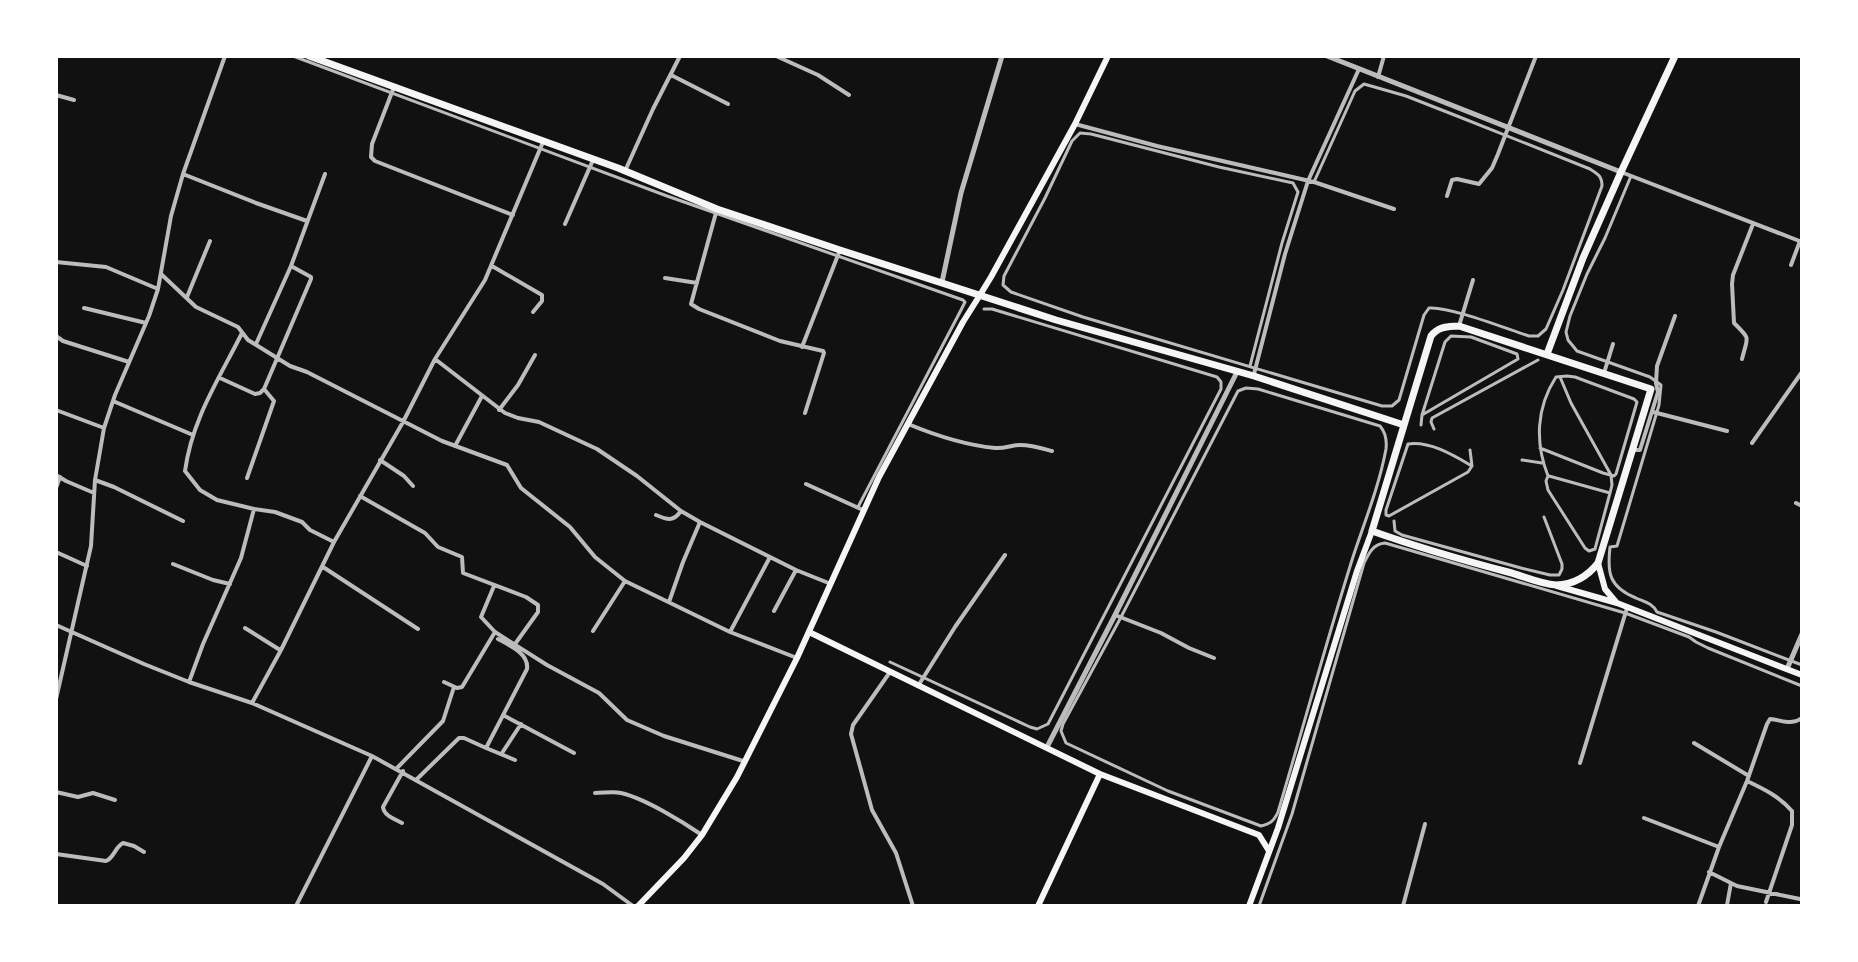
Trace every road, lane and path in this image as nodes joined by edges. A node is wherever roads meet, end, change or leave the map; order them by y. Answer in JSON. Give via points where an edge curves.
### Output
{"nodes":[{"id":1,"x":225,"y":56,"type":"edge"},
{"id":2,"x":293,"y":56,"type":"edge"},
{"id":3,"x":309,"y":56,"type":"edge"},
{"id":4,"x":680,"y":56,"type":"edge"},
{"id":5,"x":776,"y":56,"type":"edge"},
{"id":6,"x":1002,"y":56,"type":"edge"},
{"id":7,"x":1108,"y":56,"type":"edge"},
{"id":8,"x":1327,"y":56,"type":"edge"},
{"id":9,"x":1384,"y":56,"type":"edge"},
{"id":10,"x":1536,"y":56,"type":"edge"},
{"id":11,"x":1675,"y":56,"type":"edge"},
{"id":12,"x":1359,"y":69,"type":"junction"},
{"id":13,"x":674,"y":77,"type":"junction"},
{"id":14,"x":1378,"y":77,"type":"junction"},
{"id":15,"x":392,"y":91,"type":"junction"},
{"id":16,"x":56,"y":95,"type":"edge"},
{"id":17,"x":849,"y":95,"type":"dead end"},
{"id":18,"x":74,"y":100,"type":"dead end"},
{"id":19,"x":728,"y":104,"type":"dead end"},
{"id":20,"x":1075,"y":124,"type":"junction"},
{"id":21,"x":1508,"y":127,"type":"junction"},
{"id":22,"x":1505,"y":135,"type":"junction"},
{"id":23,"x":542,"y":145,"type":"junction"},
{"id":24,"x":592,"y":163,"type":"junction"},
{"id":25,"x":628,"y":172,"type":"junction"},
{"id":26,"x":1621,"y":172,"type":"junction"},
{"id":27,"x":183,"y":174,"type":"junction"},
{"id":28,"x":325,"y":174,"type":"dead end"},
{"id":29,"x":1631,"y":176,"type":"junction"},
{"id":30,"x":1311,"y":182,"type":"junction"},
{"id":31,"x":1447,"y":196,"type":"dead end"},
{"id":32,"x":1394,"y":209,"type":"dead end"},
{"id":33,"x":716,"y":211,"type":"junction"},
{"id":34,"x":513,"y":215,"type":"junction"},
{"id":35,"x":307,"y":221,"type":"junction"},
{"id":36,"x":1753,"y":223,"type":"junction"},
{"id":37,"x":565,"y":224,"type":"dead end"},
{"id":38,"x":210,"y":241,"type":"dead end"},
{"id":39,"x":1801,"y":242,"type":"edge"},
{"id":40,"x":839,"y":253,"type":"junction"},
{"id":41,"x":56,"y":262,"type":"edge"},
{"id":42,"x":1791,"y":265,"type":"dead end"},
{"id":43,"x":291,"y":266,"type":"junction"},
{"id":44,"x":492,"y":266,"type":"junction"},
{"id":45,"x":161,"y":274,"type":"junction"},
{"id":46,"x":665,"y":278,"type":"dead end"},
{"id":47,"x":1473,"y":280,"type":"dead end"},
{"id":48,"x":942,"y":282,"type":"junction"},
{"id":49,"x":697,"y":283,"type":"junction"},
{"id":50,"x":158,"y":289,"type":"junction"},
{"id":51,"x":976,"y":294,"type":"junction"},
{"id":52,"x":187,"y":297,"type":"junction"},
{"id":53,"x":84,"y":308,"type":"dead end"},
{"id":54,"x":984,"y":309,"type":"dead end"},
{"id":55,"x":533,"y":312,"type":"dead end"},
{"id":56,"x":1462,"y":315,"type":"junction"},
{"id":57,"x":1675,"y":316,"type":"dead end"},
{"id":58,"x":146,"y":323,"type":"junction"},
{"id":59,"x":1459,"y":326,"type":"junction"},
{"id":60,"x":242,"y":333,"type":"junction"},
{"id":61,"x":56,"y":336,"type":"edge"},
{"id":62,"x":256,"y":344,"type":"junction"},
{"id":63,"x":1613,"y":344,"type":"dead end"},
{"id":64,"x":802,"y":347,"type":"junction"},
{"id":65,"x":1547,"y":354,"type":"junction"},
{"id":66,"x":535,"y":355,"type":"dead end"},
{"id":67,"x":277,"y":357,"type":"junction"},
{"id":68,"x":435,"y":359,"type":"junction"},
{"id":69,"x":1742,"y":359,"type":"dead end"},
{"id":70,"x":1538,"y":360,"type":"dead end"},
{"id":71,"x":129,"y":362,"type":"junction"},
{"id":72,"x":1607,"y":362,"type":"junction"},
{"id":73,"x":1253,"y":370,"type":"junction"},
{"id":74,"x":1237,"y":372,"type":"junction"},
{"id":75,"x":1802,"y":372,"type":"edge"},
{"id":76,"x":1604,"y":373,"type":"junction"},
{"id":77,"x":1560,"y":377,"type":"junction"},
{"id":78,"x":220,"y":378,"type":"junction"},
{"id":79,"x":1655,"y":388,"type":"junction"},
{"id":80,"x":264,"y":389,"type":"junction"},
{"id":81,"x":482,"y":395,"type":"junction"},
{"id":82,"x":113,"y":401,"type":"junction"},
{"id":83,"x":56,"y":410,"type":"edge"},
{"id":84,"x":499,"y":410,"type":"junction"},
{"id":85,"x":1655,"y":412,"type":"junction"},
{"id":86,"x":805,"y":413,"type":"dead end"},
{"id":87,"x":1422,"y":415,"type":"junction"},
{"id":88,"x":403,"y":422,"type":"junction"},
{"id":89,"x":906,"y":423,"type":"junction"},
{"id":90,"x":1404,"y":425,"type":"junction"},
{"id":91,"x":1421,"y":425,"type":"dead end"},
{"id":92,"x":104,"y":428,"type":"junction"},
{"id":93,"x":1434,"y":429,"type":"dead end"},
{"id":94,"x":1727,"y":431,"type":"dead end"},
{"id":95,"x":193,"y":435,"type":"junction"},
{"id":96,"x":1752,"y":443,"type":"dead end"},
{"id":97,"x":455,"y":446,"type":"junction"},
{"id":98,"x":1540,"y":448,"type":"junction"},
{"id":99,"x":1470,"y":450,"type":"dead end"},
{"id":100,"x":1631,"y":450,"type":"junction"},
{"id":101,"x":1052,"y":451,"type":"dead end"},
{"id":102,"x":380,"y":460,"type":"junction"},
{"id":103,"x":1522,"y":460,"type":"dead end"},
{"id":104,"x":1543,"y":463,"type":"junction"},
{"id":105,"x":1472,"y":466,"type":"junction"},
{"id":106,"x":1611,"y":475,"type":"junction"},
{"id":107,"x":58,"y":476,"type":"edge"},
{"id":108,"x":1548,"y":476,"type":"junction"},
{"id":109,"x":247,"y":478,"type":"dead end"},
{"id":110,"x":95,"y":480,"type":"junction"},
{"id":111,"x":806,"y":484,"type":"dead end"},
{"id":112,"x":413,"y":486,"type":"dead end"},
{"id":113,"x":56,"y":488,"type":"edge"},
{"id":114,"x":94,"y":493,"type":"junction"},
{"id":115,"x":1610,"y":493,"type":"junction"},
{"id":116,"x":360,"y":496,"type":"junction"},
{"id":117,"x":254,"y":509,"type":"junction"},
{"id":118,"x":861,"y":509,"type":"junction"},
{"id":119,"x":681,"y":511,"type":"junction"},
{"id":120,"x":656,"y":515,"type":"dead end"},
{"id":121,"x":1544,"y":517,"type":"dead end"},
{"id":122,"x":183,"y":521,"type":"dead end"},
{"id":123,"x":1394,"y":521,"type":"dead end"},
{"id":124,"x":700,"y":522,"type":"junction"},
{"id":125,"x":1372,"y":531,"type":"junction"},
{"id":126,"x":334,"y":542,"type":"junction"},
{"id":127,"x":56,"y":552,"type":"edge"},
{"id":128,"x":1005,"y":555,"type":"dead end"},
{"id":129,"x":770,"y":557,"type":"junction"},
{"id":130,"x":1598,"y":563,"type":"junction"},
{"id":131,"x":173,"y":564,"type":"dead end"},
{"id":132,"x":87,"y":566,"type":"junction"},
{"id":133,"x":323,"y":567,"type":"junction"},
{"id":134,"x":796,"y":570,"type":"junction"},
{"id":135,"x":625,"y":581,"type":"junction"},
{"id":136,"x":230,"y":584,"type":"junction"},
{"id":137,"x":831,"y":584,"type":"junction"},
{"id":138,"x":1553,"y":585,"type":"junction"},
{"id":139,"x":494,"y":586,"type":"junction"},
{"id":140,"x":669,"y":603,"type":"junction"},
{"id":141,"x":1617,"y":603,"type":"junction"},
{"id":142,"x":1626,"y":610,"type":"junction"},
{"id":143,"x":774,"y":611,"type":"dead end"},
{"id":144,"x":1118,"y":617,"type":"junction"},
{"id":145,"x":56,"y":625,"type":"edge"},
{"id":146,"x":245,"y":628,"type":"dead end"},
{"id":147,"x":418,"y":629,"type":"dead end"},
{"id":148,"x":71,"y":630,"type":"junction"},
{"id":149,"x":593,"y":631,"type":"dead end"},
{"id":150,"x":495,"y":632,"type":"junction"},
{"id":151,"x":730,"y":632,"type":"junction"},
{"id":152,"x":809,"y":632,"type":"junction"},
{"id":153,"x":1802,"y":634,"type":"edge"},
{"id":154,"x":498,"y":639,"type":"dead end"},
{"id":155,"x":515,"y":644,"type":"junction"},
{"id":156,"x":281,"y":650,"type":"junction"},
{"id":157,"x":797,"y":658,"type":"junction"},
{"id":158,"x":1214,"y":658,"type":"dead end"},
{"id":159,"x":1791,"y":660,"type":"junction"},
{"id":160,"x":890,"y":662,"type":"dead end"},
{"id":161,"x":1802,"y":665,"type":"edge"},
{"id":162,"x":1787,"y":669,"type":"junction"},
{"id":163,"x":886,"y":670,"type":"junction"},
{"id":164,"x":1802,"y":675,"type":"edge"},
{"id":165,"x":923,"y":677,"type":"junction"},
{"id":166,"x":189,"y":682,"type":"junction"},
{"id":167,"x":444,"y":682,"type":"dead end"},
{"id":168,"x":918,"y":686,"type":"junction"},
{"id":169,"x":1802,"y":686,"type":"edge"},
{"id":170,"x":454,"y":687,"type":"junction"},
{"id":171,"x":56,"y":699,"type":"edge"},
{"id":172,"x":252,"y":703,"type":"junction"},
{"id":173,"x":503,"y":715,"type":"junction"},
{"id":174,"x":1802,"y":718,"type":"edge"},
{"id":175,"x":521,"y":724,"type":"junction"},
{"id":176,"x":1694,"y":743,"type":"dead end"},
{"id":177,"x":1047,"y":747,"type":"junction"},
{"id":178,"x":486,"y":748,"type":"junction"},
{"id":179,"x":502,"y":753,"type":"junction"},
{"id":180,"x":574,"y":753,"type":"dead end"},
{"id":181,"x":372,"y":756,"type":"junction"},
{"id":182,"x":515,"y":760,"type":"dead end"},
{"id":183,"x":744,"y":762,"type":"junction"},
{"id":184,"x":1580,"y":763,"type":"dead end"},
{"id":185,"x":397,"y":768,"type":"junction"},
{"id":186,"x":403,"y":771,"type":"junction"},
{"id":187,"x":1100,"y":774,"type":"junction"},
{"id":188,"x":1748,"y":778,"type":"junction"},
{"id":189,"x":417,"y":779,"type":"junction"},
{"id":190,"x":56,"y":792,"type":"edge"},
{"id":191,"x":595,"y":793,"type":"dead end"},
{"id":192,"x":115,"y":800,"type":"dead end"},
{"id":193,"x":1644,"y":818,"type":"dead end"},
{"id":194,"x":402,"y":823,"type":"dead end"},
{"id":195,"x":1425,"y":824,"type":"dead end"},
{"id":196,"x":1278,"y":828,"type":"junction"},
{"id":197,"x":702,"y":835,"type":"junction"},
{"id":198,"x":1259,"y":835,"type":"junction"},
{"id":199,"x":1719,"y":847,"type":"junction"},
{"id":200,"x":1269,"y":851,"type":"junction"},
{"id":201,"x":144,"y":852,"type":"dead end"},
{"id":202,"x":56,"y":854,"type":"edge"},
{"id":203,"x":1709,"y":872,"type":"junction"},
{"id":204,"x":1731,"y":883,"type":"junction"},
{"id":205,"x":1769,"y":891,"type":"junction"},
{"id":206,"x":1800,"y":899,"type":"edge"},
{"id":207,"x":1766,"y":902,"type":"dead end"},
{"id":208,"x":1727,"y":905,"type":"edge"},
{"id":209,"x":296,"y":906,"type":"edge"},
{"id":210,"x":636,"y":906,"type":"edge"},
{"id":211,"x":913,"y":906,"type":"edge"},
{"id":212,"x":1038,"y":906,"type":"edge"},
{"id":213,"x":1249,"y":906,"type":"edge"},
{"id":214,"x":1259,"y":906,"type":"edge"},
{"id":215,"x":1403,"y":906,"type":"edge"},
{"id":216,"x":1698,"y":906,"type":"edge"}],
"edges":[{"from":1,"to":27,"type":"street"},
{"from":2,"to":15,"type":"street"},
{"from":3,"to":15,"type":"highway"},
{"from":4,"to":13,"type":"street"},
{"from":5,"to":17,"type":"street"},
{"from":6,"to":48,"type":"street","via":[[961,193]]},
{"from":7,"to":20,"type":"main road"},
{"from":8,"to":12,"type":"street"},
{"from":9,"to":14,"type":"street"},
{"from":10,"to":21,"type":"street"},
{"from":11,"to":26,"type":"highway"},
{"from":12,"to":14,"type":"street"},
{"from":12,"to":30,"type":"street"},
{"from":13,"to":19,"type":"street"},
{"from":13,"to":25,"type":"street","via":[[653,109]]},
{"from":14,"to":21,"type":"street"},
{"from":15,"to":23,"type":"highway"},
{"from":15,"to":34,"type":"street","via":[[371,157]]},
{"from":16,"to":18,"type":"street"},
{"from":20,"to":30,"type":"street"},
{"from":20,"to":51,"type":"main road","via":[[991,277]]},
{"from":21,"to":22,"type":"street"},
{"from":21,"to":26,"type":"street"},
{"from":22,"to":30,"type":"street","via":[[1364,84],[1355,91]]},
{"from":22,"to":31,"type":"street","via":[[1481,182],[1452,180]]},
{"from":22,"to":56,"type":"street","via":[[1590,169],[1599,174],[1602,186],[1546,329],[1529,336]]},
{"from":23,"to":24,"type":"highway"},
{"from":23,"to":34,"type":"street"},
{"from":24,"to":25,"type":"highway"},
{"from":24,"to":33,"type":"street"},
{"from":24,"to":37,"type":"street"},
{"from":25,"to":33,"type":"highway"},
{"from":26,"to":29,"type":"street"},
{"from":26,"to":65,"type":"highway"},
{"from":27,"to":35,"type":"street"},
{"from":27,"to":45,"type":"street"},
{"from":28,"to":35,"type":"street"},
{"from":29,"to":36,"type":"street"},
{"from":29,"to":72,"type":"street","via":[[1566,332],[1577,351]]},
{"from":30,"to":32,"type":"street"},
{"from":30,"to":73,"type":"street"},
{"from":33,"to":40,"type":"highway"},
{"from":33,"to":49,"type":"street"},
{"from":34,"to":44,"type":"street"},
{"from":35,"to":43,"type":"street"},
{"from":36,"to":39,"type":"street"},
{"from":36,"to":69,"type":"street","via":[[1732,284],[1734,323],[1747,337]]},
{"from":38,"to":52,"type":"street"},
{"from":39,"to":42,"type":"street"},
{"from":40,"to":48,"type":"highway"},
{"from":40,"to":64,"type":"street"},
{"from":40,"to":118,"type":"street","via":[[965,302]]},
{"from":41,"to":50,"type":"street","via":[[106,267]]},
{"from":43,"to":62,"type":"street"},
{"from":43,"to":67,"type":"street","via":[[311,277]]},
{"from":44,"to":55,"type":"street","via":[[542,295]]},
{"from":44,"to":68,"type":"street"},
{"from":45,"to":50,"type":"street"},
{"from":45,"to":52,"type":"street"},
{"from":46,"to":49,"type":"street"},
{"from":47,"to":56,"type":"street"},
{"from":48,"to":51,"type":"highway"},
{"from":49,"to":64,"type":"street","via":[[692,306]]},
{"from":50,"to":58,"type":"street"},
{"from":51,"to":74,"type":"highway"},
{"from":51,"to":89,"type":"main road"},
{"from":52,"to":60,"type":"street"},
{"from":53,"to":58,"type":"street"},
{"from":54,"to":165,"type":"street","via":[[1217,377],[1221,389],[1048,724],[1030,727]]},
{"from":56,"to":59,"type":"street"},
{"from":56,"to":73,"type":"street","via":[[1429,308],[1399,400],[1392,406]]},
{"from":57,"to":79,"type":"street"},
{"from":58,"to":71,"type":"street"},
{"from":59,"to":65,"type":"highway"},
{"from":59,"to":90,"type":"highway","via":[[1442,327],[1431,336]]},
{"from":60,"to":62,"type":"street"},
{"from":60,"to":78,"type":"street"},
{"from":61,"to":71,"type":"street"},
{"from":62,"to":67,"type":"street"},
{"from":63,"to":72,"type":"street"},
{"from":64,"to":86,"type":"street","via":[[824,353]]},
{"from":65,"to":76,"type":"highway"},
{"from":66,"to":84,"type":"street"},
{"from":67,"to":80,"type":"street"},
{"from":67,"to":88,"type":"street"},
{"from":68,"to":81,"type":"street"},
{"from":68,"to":88,"type":"street"},
{"from":70,"to":93,"type":"street","via":[[1432,418]]},
{"from":71,"to":82,"type":"street"},
{"from":72,"to":76,"type":"street"},
{"from":72,"to":79,"type":"street","via":[[1650,377]]},
{"from":73,"to":73,"type":"street","via":[[1041,303],[1003,285],[1080,133],[1293,183],[1298,192]]},
{"from":73,"to":74,"type":"highway"},
{"from":73,"to":90,"type":"highway"},
{"from":74,"to":144,"type":"street"},
{"from":75,"to":96,"type":"street"},
{"from":76,"to":79,"type":"highway"},
{"from":77,"to":98,"type":"street","via":[[1549,387],[1539,423]]},
{"from":77,"to":106,"type":"street"},
{"from":77,"to":106,"type":"street","via":[[1575,377],[1637,400],[1616,474]]},
{"from":78,"to":80,"type":"street","via":[[255,394]]},
{"from":78,"to":95,"type":"street"},
{"from":79,"to":85,"type":"street"},
{"from":79,"to":85,"type":"street","via":[[1661,385]]},
{"from":79,"to":100,"type":"highway"},
{"from":80,"to":109,"type":"street","via":[[274,401]]},
{"from":81,"to":84,"type":"street"},
{"from":81,"to":97,"type":"street"},
{"from":82,"to":92,"type":"street"},
{"from":82,"to":95,"type":"street"},
{"from":83,"to":92,"type":"street"},
{"from":84,"to":119,"type":"street","via":[[597,449]]},
{"from":85,"to":94,"type":"street"},
{"from":85,"to":100,"type":"street","via":[[1640,450]]},
{"from":85,"to":159,"type":"street","via":[[1617,546],[1610,547],[1611,577],[1616,586],[1657,612]]},
{"from":87,"to":87,"type":"street","via":[[1451,336],[1471,337],[1517,354],[1518,359]]},
{"from":87,"to":91,"type":"street"},
{"from":88,"to":97,"type":"street"},
{"from":88,"to":102,"type":"street"},
{"from":89,"to":101,"type":"street","via":[[974,445]]},
{"from":89,"to":118,"type":"main road"},
{"from":90,"to":125,"type":"highway"},
{"from":92,"to":110,"type":"street"},
{"from":95,"to":117,"type":"street","via":[[185,471],[189,477],[217,500]]},
{"from":97,"to":135,"type":"street","via":[[507,465],[521,488]]},
{"from":98,"to":104,"type":"street"},
{"from":98,"to":106,"type":"street"},
{"from":99,"to":105,"type":"street"},
{"from":100,"to":130,"type":"highway"},
{"from":102,"to":112,"type":"street"},
{"from":102,"to":116,"type":"street"},
{"from":103,"to":104,"type":"street"},
{"from":104,"to":108,"type":"street"},
{"from":105,"to":105,"type":"street","via":[[1448,452],[1408,444],[1386,515]]},
{"from":106,"to":115,"type":"street"},
{"from":107,"to":113,"type":"street"},
{"from":107,"to":114,"type":"street"},
{"from":108,"to":115,"type":"street"},
{"from":108,"to":115,"type":"street","via":[[1548,490],[1589,551],[1595,549]]},
{"from":110,"to":114,"type":"street"},
{"from":110,"to":122,"type":"street"},
{"from":111,"to":118,"type":"street"},
{"from":114,"to":132,"type":"street"},
{"from":116,"to":126,"type":"street"},
{"from":116,"to":139,"type":"street","via":[[462,557],[463,573]]},
{"from":117,"to":126,"type":"street","via":[[302,522]]},
{"from":117,"to":136,"type":"street"},
{"from":118,"to":137,"type":"main road"},
{"from":119,"to":120,"type":"street","via":[[669,520]]},
{"from":119,"to":124,"type":"street"},
{"from":121,"to":123,"type":"street","via":[[1562,564],[1559,575],[1402,535],[1395,531]]},
{"from":124,"to":129,"type":"street"},
{"from":124,"to":140,"type":"street"},
{"from":125,"to":138,"type":"highway"},
{"from":125,"to":196,"type":"main road"},
{"from":126,"to":133,"type":"street"},
{"from":127,"to":132,"type":"street"},
{"from":128,"to":165,"type":"street"},
{"from":129,"to":134,"type":"street"},
{"from":129,"to":151,"type":"street"},
{"from":130,"to":138,"type":"highway","via":[[1583,577]]},
{"from":130,"to":141,"type":"main road","via":[[1605,589]]},
{"from":131,"to":136,"type":"street"},
{"from":132,"to":148,"type":"street"},
{"from":133,"to":147,"type":"street"},
{"from":133,"to":156,"type":"street"},
{"from":134,"to":137,"type":"street"},
{"from":134,"to":143,"type":"street"},
{"from":135,"to":140,"type":"street"},
{"from":135,"to":149,"type":"street"},
{"from":136,"to":166,"type":"street"},
{"from":137,"to":152,"type":"main road"},
{"from":138,"to":141,"type":"main road"},
{"from":139,"to":150,"type":"street","via":[[481,617]]},
{"from":139,"to":155,"type":"street","via":[[538,605]]},
{"from":140,"to":151,"type":"street"},
{"from":141,"to":142,"type":"main road"},
{"from":142,"to":162,"type":"main road"},
{"from":142,"to":169,"type":"street"},
{"from":142,"to":184,"type":"street"},
{"from":142,"to":214,"type":"street","via":[[1385,543],[1375,546],[1364,563],[1292,814]]},
{"from":144,"to":144,"type":"street","via":[[1063,724],[1066,743],[1249,822],[1261,826],[1274,820],[1383,460],[1385,432],[1380,426],[1258,389],[1238,391]]},
{"from":144,"to":158,"type":"street"},
{"from":144,"to":177,"type":"street"},
{"from":145,"to":148,"type":"street"},
{"from":146,"to":156,"type":"street"},
{"from":148,"to":166,"type":"street"},
{"from":148,"to":171,"type":"street"},
{"from":150,"to":155,"type":"street"},
{"from":150,"to":170,"type":"street","via":[[462,687]]},
{"from":151,"to":157,"type":"street"},
{"from":152,"to":157,"type":"main road"},
{"from":152,"to":163,"type":"main road"},
{"from":153,"to":159,"type":"street"},
{"from":154,"to":173,"type":"street","via":[[528,665]]},
{"from":155,"to":183,"type":"street","via":[[599,693],[627,720]]},
{"from":156,"to":172,"type":"street"},
{"from":157,"to":183,"type":"main road"},
{"from":159,"to":161,"type":"street"},
{"from":159,"to":162,"type":"street"},
{"from":160,"to":165,"type":"street"},
{"from":162,"to":164,"type":"main road"},
{"from":163,"to":168,"type":"main road"},
{"from":163,"to":211,"type":"street","via":[[851,734],[872,810],[896,853]]},
{"from":165,"to":168,"type":"street"},
{"from":166,"to":172,"type":"street"},
{"from":167,"to":170,"type":"street"},
{"from":168,"to":177,"type":"main road"},
{"from":170,"to":185,"type":"street","via":[[443,721]]},
{"from":172,"to":181,"type":"street"},
{"from":173,"to":175,"type":"street"},
{"from":173,"to":178,"type":"street"},
{"from":174,"to":188,"type":"street","via":[[1769,720]]},
{"from":175,"to":179,"type":"street"},
{"from":175,"to":180,"type":"street"},
{"from":176,"to":188,"type":"street"},
{"from":177,"to":187,"type":"main road"},
{"from":178,"to":179,"type":"street"},
{"from":178,"to":189,"type":"street","via":[[459,738]]},
{"from":179,"to":182,"type":"street"},
{"from":181,"to":185,"type":"street"},
{"from":181,"to":209,"type":"street"},
{"from":183,"to":197,"type":"main road"},
{"from":185,"to":186,"type":"street"},
{"from":186,"to":189,"type":"street"},
{"from":186,"to":194,"type":"street","via":[[383,807]]},
{"from":187,"to":198,"type":"main road"},
{"from":187,"to":212,"type":"main road"},
{"from":188,"to":199,"type":"street"},
{"from":188,"to":205,"type":"street","via":[[1792,811]]},
{"from":189,"to":210,"type":"street"},
{"from":190,"to":192,"type":"street"},
{"from":191,"to":197,"type":"street","via":[[626,795]]},
{"from":193,"to":199,"type":"street"},
{"from":195,"to":215,"type":"street"},
{"from":196,"to":198,"type":"main road"},
{"from":196,"to":200,"type":"main road"},
{"from":197,"to":210,"type":"main road"},
{"from":198,"to":200,"type":"main road"},
{"from":199,"to":203,"type":"street"},
{"from":200,"to":213,"type":"main road"},
{"from":201,"to":202,"type":"street","via":[[123,843],[106,861]]},
{"from":203,"to":204,"type":"street"},
{"from":203,"to":216,"type":"street"},
{"from":204,"to":205,"type":"street"},
{"from":204,"to":208,"type":"street"},
{"from":205,"to":206,"type":"street"},
{"from":205,"to":207,"type":"street"}]}
